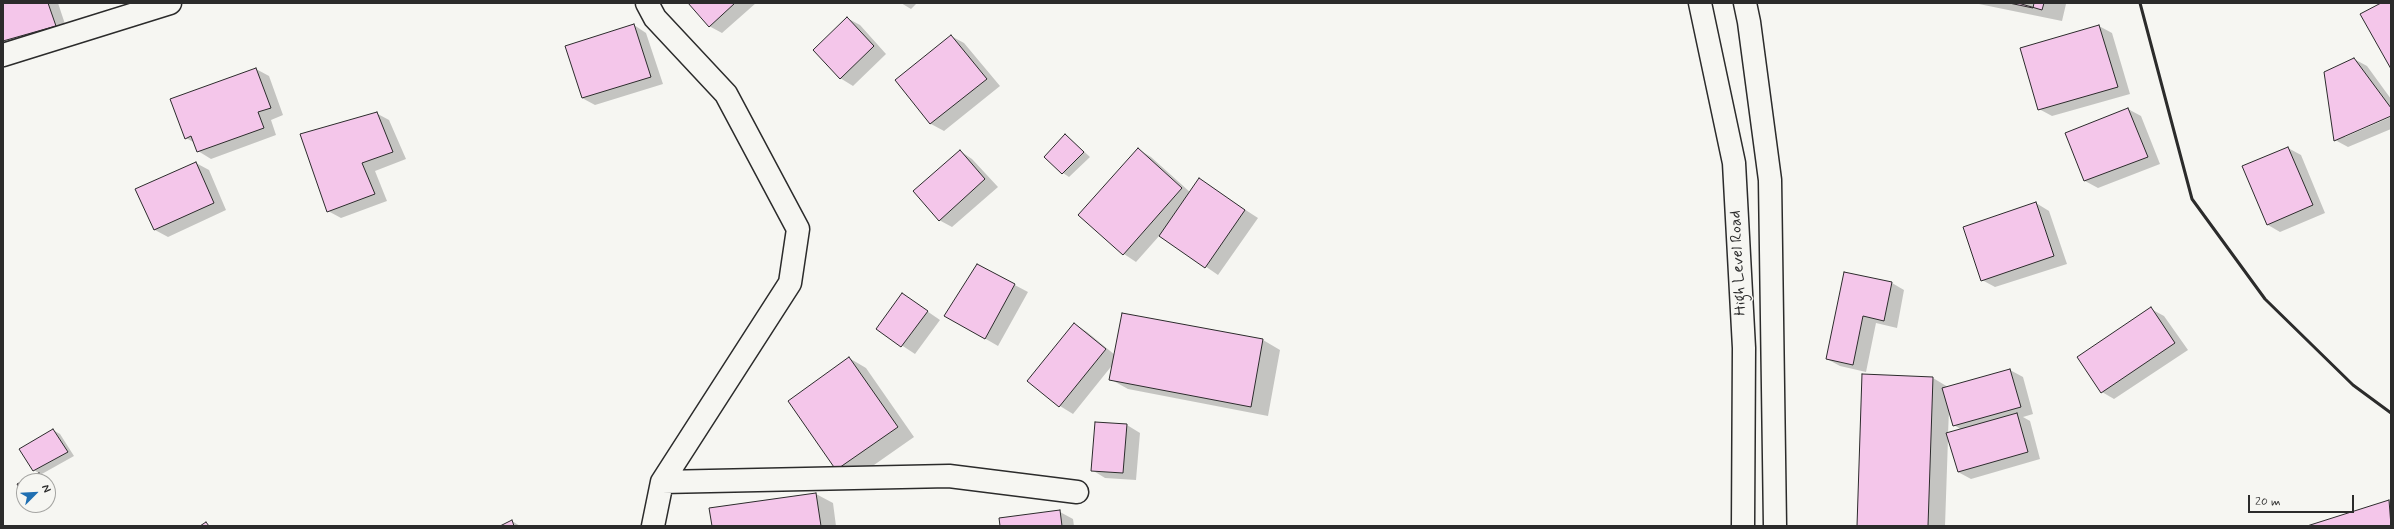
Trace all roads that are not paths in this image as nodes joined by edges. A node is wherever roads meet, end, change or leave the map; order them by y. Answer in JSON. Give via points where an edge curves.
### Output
{"nodes":[{"id":1,"x":170,"y":3,"type":"edge"},
{"id":2,"x":646,"y":3,"type":"edge"},
{"id":3,"x":1700,"y":3,"type":"edge"},
{"id":4,"x":1747,"y":9,"type":"edge"},
{"id":5,"x":3,"y":55,"type":"edge"},
{"id":6,"x":662,"y":482,"type":"junction"},
{"id":7,"x":1077,"y":492,"type":"dead end"},
{"id":8,"x":653,"y":526,"type":"edge"},
{"id":9,"x":1743,"y":526,"type":"edge"},
{"id":10,"x":1775,"y":526,"type":"edge"}],
"edges":[{"from":1,"to":5,"type":"main road"},
{"from":2,"to":6,"type":"main road","via":[[655,18],[726,94],[798,229],[790,283]]},
{"from":3,"to":9,"type":"main road","name":"High Level Road","via":[[1734,163],[1744,348]]},
{"from":4,"to":10,"type":"main road","name":"High Level Road","via":[[1770,180]]},
{"from":6,"to":7,"type":"main road","via":[[949,476]]},
{"from":6,"to":8,"type":"main road"}]}
